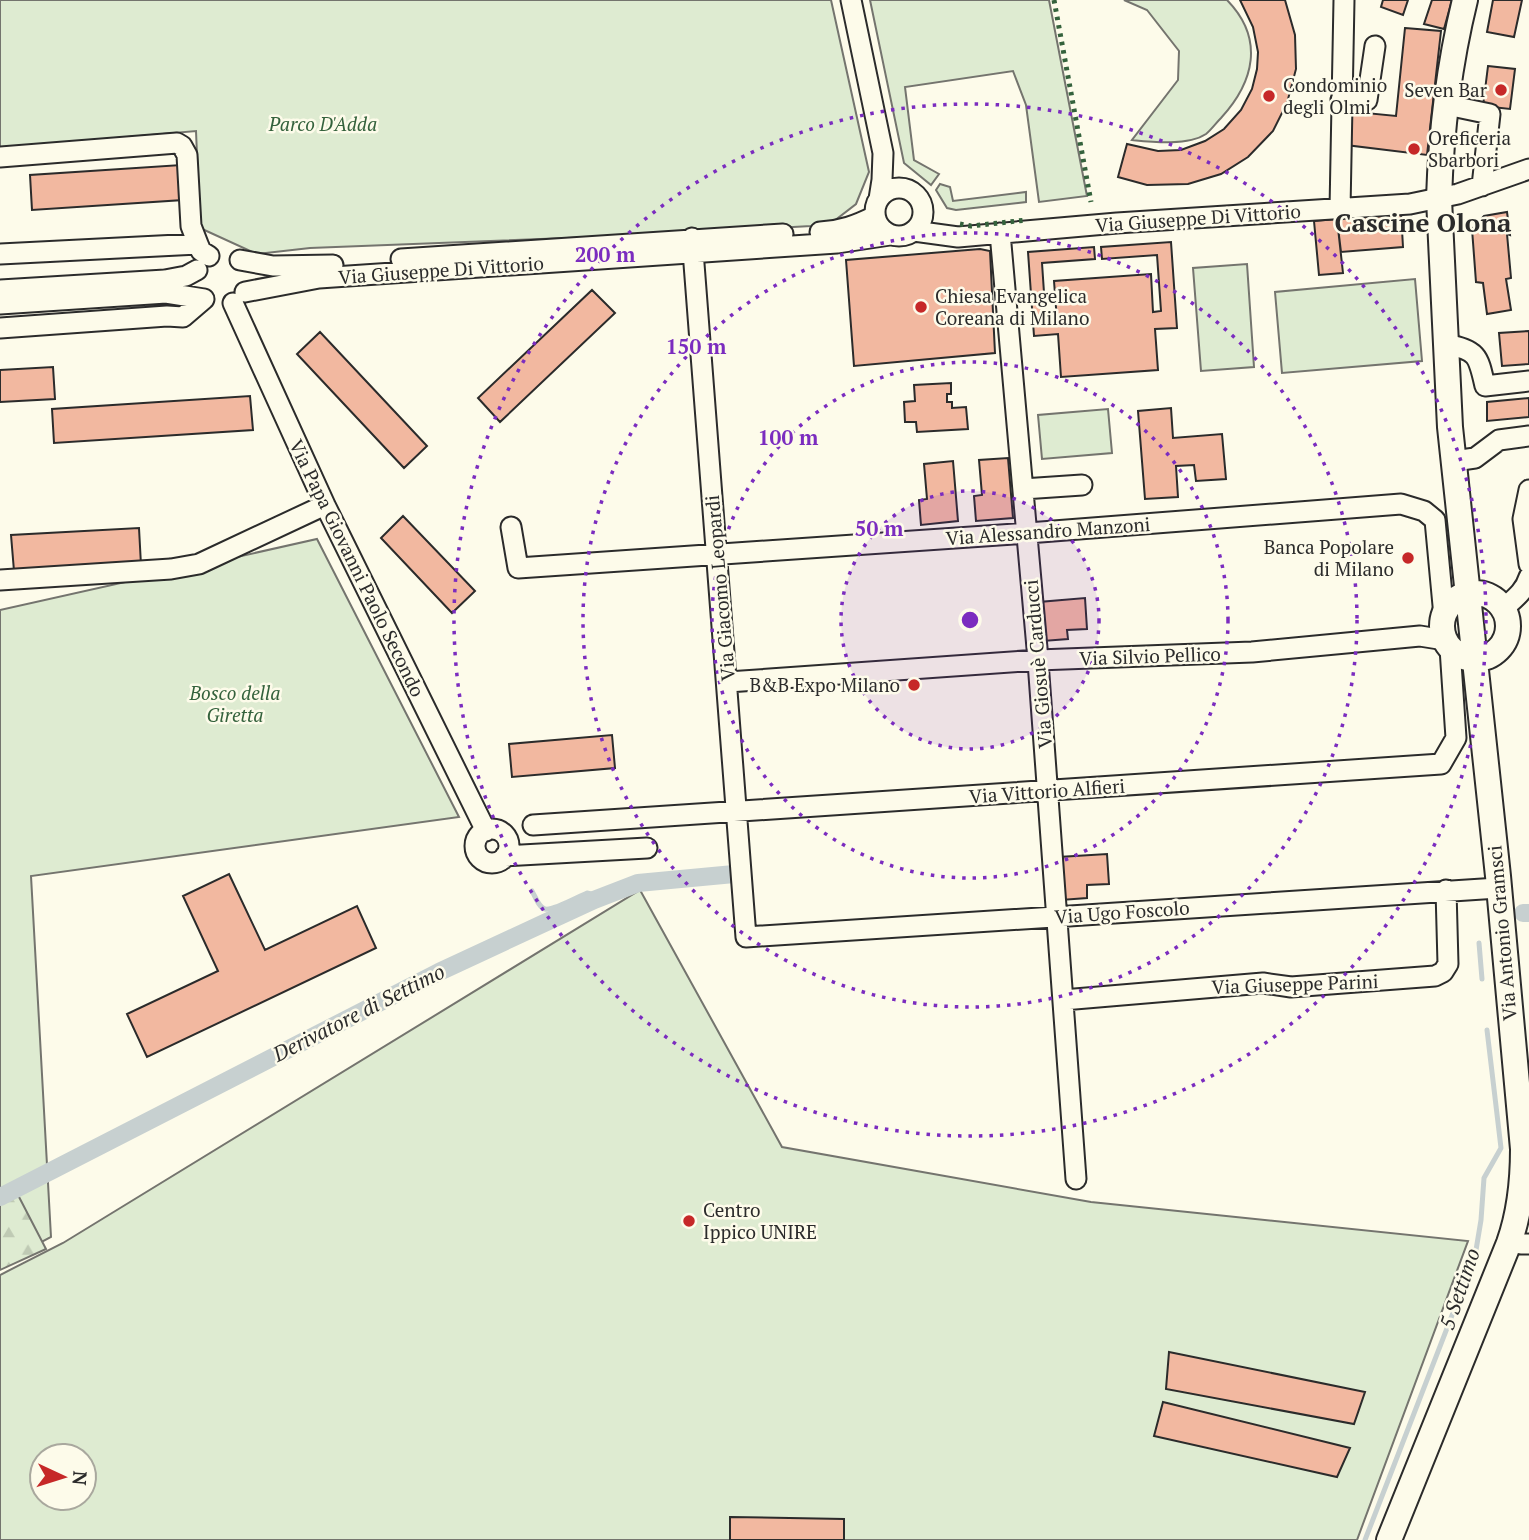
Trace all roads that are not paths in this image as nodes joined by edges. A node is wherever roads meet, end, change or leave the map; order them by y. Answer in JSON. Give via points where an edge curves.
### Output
{"nodes":[{"id":1,"x":851,"y":0,"type":"edge"},
{"id":2,"x":1344,"y":0,"type":"edge"},
{"id":3,"x":1465,"y":0,"type":"edge"},
{"id":4,"x":1375,"y":46,"type":"dead end"},
{"id":5,"x":1341,"y":100,"type":"junction"},
{"id":6,"x":1447,"y":105,"type":"junction"},
{"id":7,"x":883,"y":153,"type":"junction"},
{"id":8,"x":0,"y":157,"type":"edge"},
{"id":9,"x":1529,"y":169,"type":"edge"},
{"id":10,"x":1482,"y":186,"type":"junction"},
{"id":11,"x":908,"y":190,"type":"junction"},
{"id":12,"x":1439,"y":199,"type":"junction"},
{"id":13,"x":877,"y":208,"type":"junction"},
{"id":14,"x":923,"y":209,"type":"junction"},
{"id":15,"x":1340,"y":209,"type":"junction"},
{"id":16,"x":914,"y":231,"type":"junction"},
{"id":17,"x":1000,"y":233,"type":"junction"},
{"id":18,"x":890,"y":235,"type":"junction"},
{"id":19,"x":958,"y":237,"type":"junction"},
{"id":20,"x":693,"y":245,"type":"junction"},
{"id":21,"x":0,"y":254,"type":"edge"},
{"id":22,"x":202,"y":256,"type":"junction"},
{"id":23,"x":240,"y":260,"type":"junction"},
{"id":24,"x":0,"y":290,"type":"edge"},
{"id":25,"x":239,"y":298,"type":"junction"},
{"id":26,"x":204,"y":299,"type":"junction"},
{"id":27,"x":0,"y":304,"type":"edge"},
{"id":28,"x":0,"y":328,"type":"edge"},
{"id":29,"x":1446,"y":344,"type":"junction"},
{"id":30,"x":1529,"y":381,"type":"edge"},
{"id":31,"x":1529,"y":436,"type":"edge"},
{"id":32,"x":1460,"y":461,"type":"junction"},
{"id":33,"x":1082,"y":485,"type":"dead end"},
{"id":34,"x":1023,"y":489,"type":"junction"},
{"id":35,"x":1529,"y":490,"type":"edge"},
{"id":36,"x":324,"y":505,"type":"junction"},
{"id":37,"x":512,"y":527,"type":"dead end"},
{"id":38,"x":1028,"y":533,"type":"junction"},
{"id":39,"x":717,"y":553,"type":"junction"},
{"id":40,"x":1529,"y":564,"type":"edge"},
{"id":41,"x":1529,"y":577,"type":"edge"},
{"id":42,"x":0,"y":580,"type":"edge"},
{"id":43,"x":1475,"y":593,"type":"junction"},
{"id":44,"x":1504,"y":608,"type":"junction"},
{"id":45,"x":1446,"y":635,"type":"junction"},
{"id":46,"x":1481,"y":658,"type":"junction"},
{"id":47,"x":1038,"y":660,"type":"junction"},
{"id":48,"x":728,"y":682,"type":"junction"},
{"id":49,"x":1048,"y":790,"type":"junction"},
{"id":50,"x":738,"y":812,"type":"junction"},
{"id":51,"x":533,"y":825,"type":"dead end"},
{"id":52,"x":486,"y":831,"type":"junction"},
{"id":53,"x":647,"y":848,"type":"dead end"},
{"id":54,"x":505,"y":856,"type":"junction"},
{"id":55,"x":1498,"y":888,"type":"junction"},
{"id":56,"x":1446,"y":890,"type":"junction"},
{"id":57,"x":1058,"y":916,"type":"junction"},
{"id":58,"x":746,"y":937,"type":"joint"},
{"id":59,"x":1063,"y":1000,"type":"junction"},
{"id":60,"x":1529,"y":1085,"type":"edge"},
{"id":61,"x":1076,"y":1179,"type":"dead end"},
{"id":62,"x":1529,"y":1217,"type":"edge"},
{"id":63,"x":1525,"y":1244,"type":"edge"},
{"id":64,"x":1389,"y":1540,"type":"edge"},
{"id":65,"x":1403,"y":1540,"type":"edge"}],
"edges":[{"from":1,"to":7,"type":"street"},
{"from":2,"to":5,"type":"street"},
{"from":3,"to":6,"type":"main road","name":"Via Antonio Gramsci"},
{"from":4,"to":5,"type":"street","via":[[1367,100]]},
{"from":5,"to":15,"type":"street"},
{"from":6,"to":10,"type":"street","via":[[1490,114]]},
{"from":6,"to":12,"type":"main road","name":"Via Antonio Gramsci"},
{"from":7,"to":11,"type":"street"},
{"from":7,"to":13,"type":"street"},
{"from":8,"to":22,"type":"street","via":[[177,143],[187,155],[191,226]]},
{"from":9,"to":10,"type":"street","name":"Via Giuseppe Di Vittorio"},
{"from":10,"to":12,"type":"street","name":"Via Giuseppe Di Vittorio"},
{"from":11,"to":13,"type":"street","via":[[892,190]]},
{"from":11,"to":14,"type":"street"},
{"from":12,"to":15,"type":"street","name":"Via Giuseppe Di Vittorio"},
{"from":12,"to":29,"type":"main road","name":"Via Antonio Gramsci"},
{"from":13,"to":18,"type":"street","via":[[883,230]]},
{"from":13,"to":20,"type":"street","name":"Via Giuseppe Di Vittorio","via":[[857,225],[836,232]]},
{"from":14,"to":16,"type":"street"},
{"from":14,"to":19,"type":"street"},
{"from":15,"to":17,"type":"street","name":"Via Giuseppe Di Vittorio"},
{"from":16,"to":18,"type":"street"},
{"from":16,"to":19,"type":"street","name":"Via Giuseppe Di Vittorio"},
{"from":17,"to":19,"type":"street","name":"Via Giuseppe Di Vittorio"},
{"from":17,"to":34,"type":"street","name":"Via Giosuè Carducci"},
{"from":18,"to":20,"type":"street","name":"Via Giuseppe Di Vittorio","via":[[836,243]]},
{"from":20,"to":23,"type":"street","name":"Via Giuseppe Di Vittorio","via":[[318,266]]},
{"from":20,"to":25,"type":"street","name":"Via Giuseppe Di Vittorio","via":[[319,278]]},
{"from":20,"to":39,"type":"street","name":"Via Giacomo Leopardi"},
{"from":21,"to":22,"type":"street"},
{"from":22,"to":23,"type":"street","via":[[225,253]]},
{"from":22,"to":24,"type":"street","via":[[186,276],[166,280]]},
{"from":22,"to":26,"type":"street","via":[[195,282]]},
{"from":23,"to":25,"type":"street","via":[[248,279]]},
{"from":25,"to":26,"type":"street","via":[[217,306]]},
{"from":25,"to":36,"type":"street","name":"Via Papa Giovanni Paolo Secondo"},
{"from":26,"to":27,"type":"street","via":[[166,293]]},
{"from":26,"to":28,"type":"street","via":[[183,317]]},
{"from":29,"to":30,"type":"street","via":[[1473,352],[1485,386]]},
{"from":29,"to":32,"type":"main road","name":"Via Antonio Gramsci"},
{"from":31,"to":32,"type":"street","via":[[1499,440],[1478,456]]},
{"from":32,"to":43,"type":"main road","name":"Via Antonio Gramsci"},
{"from":33,"to":34,"type":"street"},
{"from":34,"to":38,"type":"street","name":"Via Giosuè Carducci"},
{"from":35,"to":40,"type":"street","via":[[1523,519]]},
{"from":36,"to":42,"type":"street","via":[[199,564]]},
{"from":36,"to":52,"type":"street","name":"Via Papa Giovanni Paolo Secondo"},
{"from":37,"to":39,"type":"street","name":"Via Alessandro Manzoni","via":[[518,568]]},
{"from":38,"to":39,"type":"street","name":"Via Alessandro Manzoni"},
{"from":38,"to":45,"type":"street","name":"Via Alessandro Manzoni","via":[[1401,504],[1435,520]]},
{"from":38,"to":47,"type":"street","name":"Via Giosuè Carducci"},
{"from":39,"to":48,"type":"street","name":"Via Giacomo Leopardi"},
{"from":41,"to":44,"type":"street","via":[[1520,594]]},
{"from":43,"to":44,"type":"main road"},
{"from":43,"to":45,"type":"main road","via":[[1451,603]]},
{"from":43,"to":46,"type":"main road","name":"Via Antonio Gramsci"},
{"from":44,"to":46,"type":"main road","via":[[1507,638],[1502,647]]},
{"from":45,"to":46,"type":"main road","via":[[1466,658]]},
{"from":45,"to":47,"type":"street","name":"Via Silvio Pellico","via":[[1252,652]]},
{"from":45,"to":49,"type":"street","name":"Via Vittorio Alfieri","via":[[1456,738],[1441,764]]},
{"from":46,"to":55,"type":"main road","name":"Via Antonio Gramsci"},
{"from":46,"to":60,"type":"main road","name":"Via Antonio Gramsci"},
{"from":47,"to":48,"type":"street","name":"Via Silvio Pellico"},
{"from":47,"to":49,"type":"street","name":"Via Giosuè Carducci"},
{"from":48,"to":50,"type":"street","name":"Via Giacomo Leopardi"},
{"from":49,"to":50,"type":"street","name":"Via Vittorio Alfieri"},
{"from":49,"to":57,"type":"street","name":"Via Giosuè Carducci"},
{"from":50,"to":51,"type":"street","name":"Via Vittorio Alfieri"},
{"from":50,"to":58,"type":"street","name":"Via Giacomo Leopardi"},
{"from":52,"to":54,"type":"street","via":[[500,832],[506,838]]},
{"from":52,"to":54,"type":"street","via":[[476,841],[478,856],[487,863]]},
{"from":53,"to":54,"type":"street"},
{"from":55,"to":56,"type":"street","name":"Via Ugo Foscolo"},
{"from":55,"to":64,"type":"main road","name":"Via Antonio Gramsci","via":[[1523,1149],[1520,1202],[1509,1243]]},
{"from":56,"to":57,"type":"street","name":"Via Ugo Foscolo"},
{"from":56,"to":59,"type":"street","name":"Via Giuseppe Parini","via":[[1448,964],[1435,976],[1291,987],[1263,983]]},
{"from":57,"to":58,"type":"street","name":"Via Ugo Foscolo"},
{"from":57,"to":59,"type":"street","name":"Via Giosuè Carducci"},
{"from":59,"to":61,"type":"street","name":"Via Giosuè Carducci"},
{"from":62,"to":63,"type":"main road"},
{"from":63,"to":65,"type":"main road"}]}
